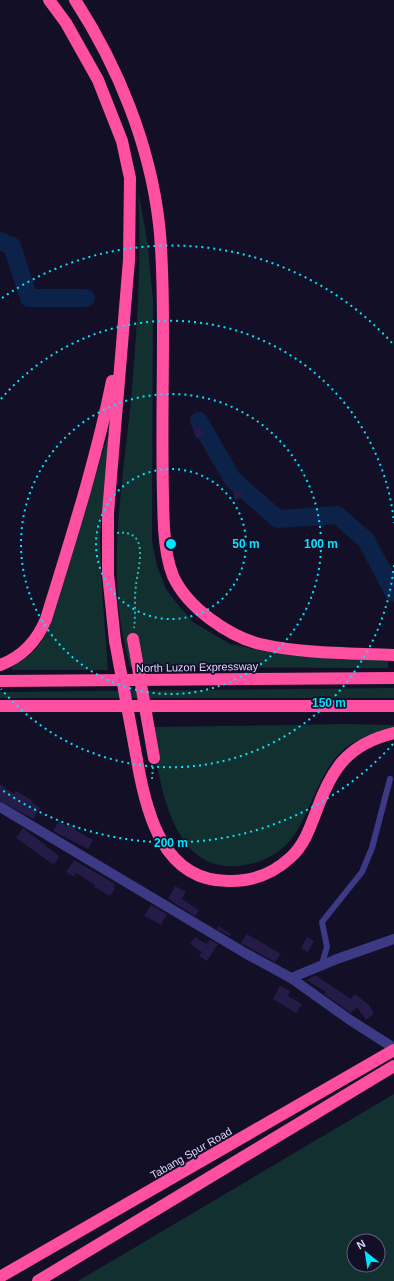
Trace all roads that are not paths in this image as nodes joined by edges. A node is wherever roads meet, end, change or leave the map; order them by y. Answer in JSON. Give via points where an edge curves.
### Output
{"nodes":[{"id":1,"x":49,"y":0,"type":"edge"},
{"id":2,"x":75,"y":0,"type":"edge"},
{"id":3,"x":124,"y":319,"type":"junction"},
{"id":4,"x":133,"y":639,"type":"road end"},
{"id":5,"x":394,"y":656,"type":"edge"},
{"id":6,"x":0,"y":665,"type":"edge"},
{"id":7,"x":394,"y":678,"type":"edge"},
{"id":8,"x":0,"y":681,"type":"edge"},
{"id":9,"x":0,"y":706,"type":"edge"},
{"id":10,"x":394,"y":706,"type":"edge"},
{"id":11,"x":394,"y":733,"type":"edge"},
{"id":12,"x":154,"y":758,"type":"dead end"},
{"id":13,"x":390,"y":779,"type":"dead end"},
{"id":14,"x":0,"y":807,"type":"edge"},
{"id":15,"x":394,"y":939,"type":"edge"},
{"id":16,"x":321,"y":967,"type":"junction"},
{"id":17,"x":291,"y":978,"type":"junction"},
{"id":18,"x":394,"y":1049,"type":"edge"},
{"id":19,"x":392,"y":1066,"type":"edge"},
{"id":20,"x":0,"y":1277,"type":"edge"},
{"id":21,"x":38,"y":1281,"type":"edge"}],
"edges":[{"from":1,"to":3,"type":"highway","via":[[66,23],[98,80],[123,148],[131,192]]},
{"from":2,"to":5,"type":"highway","via":[[115,71],[139,136],[154,193],[162,253],[164,528],[166,553],[173,576],[204,614],[232,632],[259,643],[307,651]]},
{"from":3,"to":6,"type":"highway","via":[[107,407],[46,619],[28,648]]},
{"from":3,"to":11,"type":"highway","bridge":true,"via":[[108,513],[109,581],[115,641],[137,760],[149,813],[166,850],[197,875],[211,880],[251,880],[272,871],[291,857],[304,840],[324,788],[335,770],[362,745]]},
{"from":4,"to":12,"type":"highway","bridge":true},
{"from":7,"to":8,"type":"highway","name":"North Luzon Expressway"},
{"from":9,"to":10,"type":"highway"},
{"from":13,"to":16,"type":"lane","via":[[372,848],[362,872],[322,922],[327,947]]},
{"from":14,"to":17,"type":"street"},
{"from":15,"to":16,"type":"street"},
{"from":16,"to":17,"type":"street"},
{"from":17,"to":18,"type":"street"},
{"from":18,"to":20,"type":"highway","name":"Tabang Spur Road"},
{"from":19,"to":21,"type":"highway"}]}
